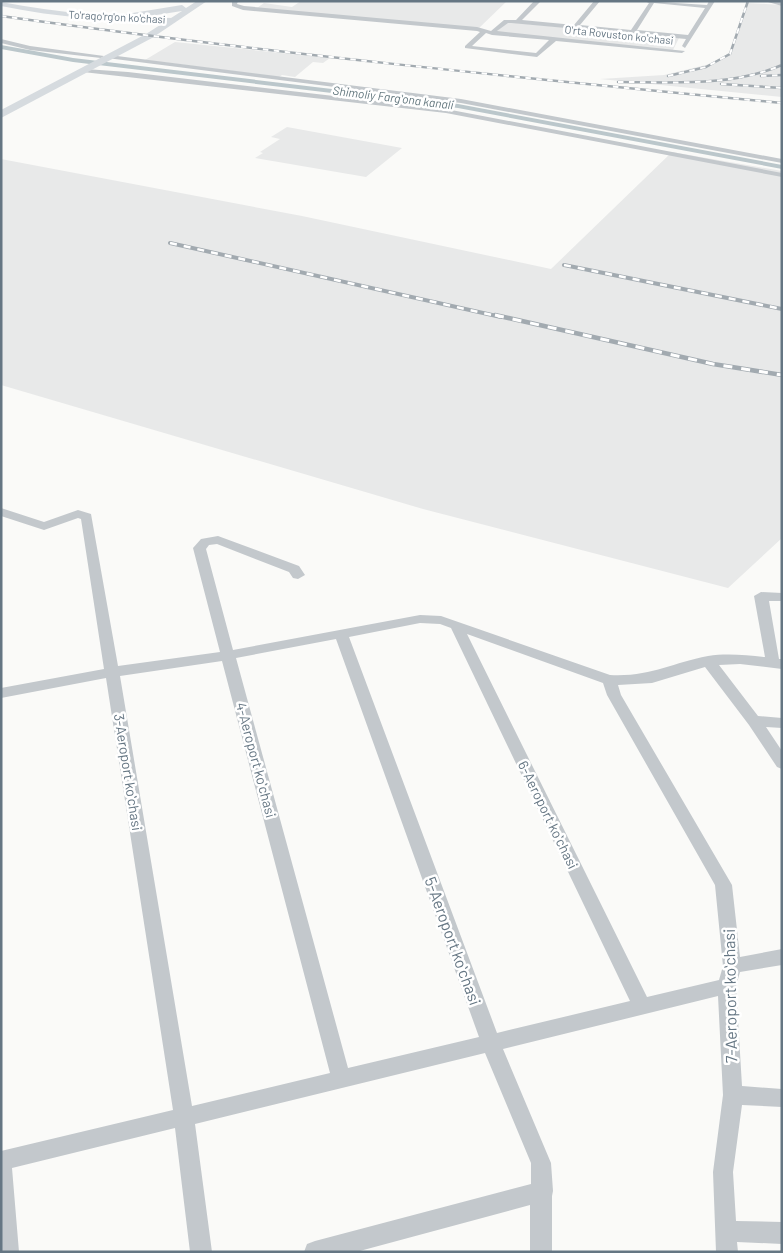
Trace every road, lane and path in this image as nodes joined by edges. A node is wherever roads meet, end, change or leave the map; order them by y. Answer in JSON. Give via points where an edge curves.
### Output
{"nodes":[{"id":1,"x":194,"y":1,"type":"edge"},
{"id":2,"x":202,"y":1,"type":"edge"},
{"id":3,"x":235,"y":1,"type":"edge"},
{"id":4,"x":538,"y":1,"type":"edge"},
{"id":5,"x":597,"y":1,"type":"edge"},
{"id":6,"x":647,"y":1,"type":"edge"},
{"id":7,"x":770,"y":1,"type":"edge"},
{"id":8,"x":652,"y":2,"type":"edge"},
{"id":9,"x":1,"y":4,"type":"edge"},
{"id":10,"x":710,"y":4,"type":"edge"},
{"id":11,"x":782,"y":4,"type":"edge"},
{"id":12,"x":182,"y":8,"type":"junction"},
{"id":13,"x":111,"y":19,"type":"junction"},
{"id":14,"x":169,"y":20,"type":"junction"},
{"id":15,"x":518,"y":21,"type":"junction"},
{"id":16,"x":575,"y":27,"type":"junction"},
{"id":17,"x":146,"y":30,"type":"junction"},
{"id":18,"x":484,"y":31,"type":"junction"},
{"id":19,"x":633,"y":32,"type":"junction"},
{"id":20,"x":492,"y":33,"type":"junction"},
{"id":21,"x":689,"y":37,"type":"junction"},
{"id":22,"x":554,"y":39,"type":"junction"},
{"id":23,"x":1,"y":41,"type":"edge"},
{"id":24,"x":682,"y":52,"type":"junction"},
{"id":25,"x":104,"y":57,"type":"junction"},
{"id":26,"x":678,"y":59,"type":"dead end"},
{"id":27,"x":83,"y":70,"type":"junction"},
{"id":28,"x":1,"y":105,"type":"edge"},
{"id":29,"x":1,"y":115,"type":"edge"},
{"id":30,"x":782,"y":161,"type":"edge"},
{"id":31,"x":782,"y":176,"type":"edge"},
{"id":32,"x":1,"y":512,"type":"edge"},
{"id":33,"x":298,"y":575,"type":"dead end"},
{"id":34,"x":782,"y":597,"type":"edge"},
{"id":35,"x":456,"y":625,"type":"junction"},
{"id":36,"x":341,"y":633,"type":"junction"},
{"id":37,"x":229,"y":655,"type":"junction"},
{"id":38,"x":708,"y":661,"type":"junction"},
{"id":39,"x":778,"y":663,"type":"edge"},
{"id":40,"x":112,"y":672,"type":"junction"},
{"id":41,"x":609,"y":680,"type":"junction"},
{"id":42,"x":1,"y":693,"type":"edge"},
{"id":43,"x":754,"y":721,"type":"junction"},
{"id":44,"x":782,"y":723,"type":"edge"},
{"id":45,"x":782,"y":763,"type":"edge"},
{"id":46,"x":782,"y":957,"type":"edge"},
{"id":47,"x":732,"y":966,"type":"junction"},
{"id":48,"x":727,"y":986,"type":"junction"},
{"id":49,"x":640,"y":1005,"type":"junction"},
{"id":50,"x":490,"y":1041,"type":"junction"},
{"id":51,"x":341,"y":1079,"type":"junction"},
{"id":52,"x":732,"y":1095,"type":"junction"},
{"id":53,"x":782,"y":1098,"type":"edge"},
{"id":54,"x":184,"y":1117,"type":"junction"},
{"id":55,"x":1,"y":1161,"type":"edge"},
{"id":56,"x":1,"y":1165,"type":"edge"},
{"id":57,"x":543,"y":1192,"type":"junction"},
{"id":58,"x":782,"y":1233,"type":"edge"},
{"id":59,"x":727,"y":1242,"type":"edge"},
{"id":60,"x":8,"y":1252,"type":"edge"},
{"id":61,"x":201,"y":1252,"type":"edge"},
{"id":62,"x":316,"y":1252,"type":"edge"},
{"id":63,"x":541,"y":1252,"type":"edge"}],
"edges":[{"from":1,"to":12,"type":"highway"},
{"from":2,"to":14,"type":"highway"},
{"from":3,"to":18,"type":"street","via":[[234,5],[243,8]]},
{"from":4,"to":15,"type":"street","name":"Oʻrta Rovuston koʻchasi"},
{"from":5,"to":16,"type":"street","name":"Oʻrta Rovuston koʻchasi"},
{"from":6,"to":8,"type":"street","name":"Oʻrta Rovuston koʻchasi"},
{"from":7,"to":11,"type":"street"},
{"from":8,"to":10,"type":"street","name":"Oʻrta Rovuston koʻchasi"},
{"from":8,"to":19,"type":"street","name":"Oʻrta Rovuston koʻchasi"},
{"from":9,"to":13,"type":"main road","name":"To'raqo'rg'on ko'chasi"},
{"from":10,"to":21,"type":"street","name":"Oʻrta Rovuston koʻchasi"},
{"from":12,"to":13,"type":"highway"},
{"from":12,"to":14,"type":"highway"},
{"from":13,"to":14,"type":"main road","name":"To'raqo'rg'on ko'chasi"},
{"from":13,"to":17,"type":"highway","via":[[139,23]]},
{"from":14,"to":17,"type":"highway"},
{"from":14,"to":25,"type":"highway","via":[[150,36]]},
{"from":15,"to":16,"type":"street","name":"Oʻrta Rovuston koʻchasi"},
{"from":15,"to":20,"type":"street","name":"Oʻrta Rovuston koʻchasi","via":[[507,21]]},
{"from":16,"to":19,"type":"street","name":"Oʻrta Rovuston koʻchasi"},
{"from":17,"to":25,"type":"highway"},
{"from":18,"to":20,"type":"street","name":"Oʻrta Rovuston koʻchasi"},
{"from":18,"to":22,"type":"street","name":"Oʻrta Rovuston koʻchasi","via":[[467,47],[537,55]]},
{"from":19,"to":21,"type":"street","name":"Oʻrta Rovuston koʻchasi"},
{"from":20,"to":22,"type":"street","name":"Oʻrta Rovuston koʻchasi"},
{"from":21,"to":24,"type":"street","name":"Oʻrta Rovuston koʻchasi"},
{"from":22,"to":24,"type":"street","name":"Oʻrta Rovuston koʻchasi"},
{"from":23,"to":25,"type":"street"},
{"from":24,"to":26,"type":"street","name":"Oʻrta Rovuston koʻchasi"},
{"from":25,"to":27,"type":"highway"},
{"from":25,"to":30,"type":"street","via":[[461,101]]},
{"from":27,"to":28,"type":"highway"},
{"from":27,"to":29,"type":"highway"},
{"from":27,"to":31,"type":"street","via":[[429,109]]},
{"from":32,"to":40,"type":"street","name":"3-Aeroport koʻchasi","via":[[44,526],[78,514],[86,516]]},
{"from":33,"to":37,"type":"street","name":"4-Aeroport koʻchasi","via":[[294,569],[218,540],[202,544],[199,548]]},
{"from":34,"to":39,"type":"street","via":[[761,596]]},
{"from":35,"to":36,"type":"street","via":[[420,619]]},
{"from":35,"to":41,"type":"street"},
{"from":35,"to":49,"type":"street","name":"6-Aeroport koʻchasi"},
{"from":36,"to":37,"type":"street"},
{"from":36,"to":50,"type":"street","name":"5-Aeroport koʻchasi"},
{"from":37,"to":40,"type":"street"},
{"from":37,"to":51,"type":"street","name":"4-Aeroport koʻchasi"},
{"from":38,"to":39,"type":"street","via":[[740,659]]},
{"from":38,"to":41,"type":"street","via":[[652,678]]},
{"from":38,"to":43,"type":"street"},
{"from":40,"to":42,"type":"street"},
{"from":40,"to":54,"type":"street","name":"3-Aeroport koʻchasi"},
{"from":41,"to":47,"type":"street","name":"7-Aeroport koʻchasi","via":[[614,695],[723,886]]},
{"from":43,"to":44,"type":"street"},
{"from":43,"to":45,"type":"street"},
{"from":46,"to":47,"type":"street"},
{"from":47,"to":48,"type":"street","name":"7-Aeroport koʻchasi"},
{"from":48,"to":49,"type":"street"},
{"from":48,"to":52,"type":"street","name":"7-Aeroport koʻchasi"},
{"from":49,"to":50,"type":"street"},
{"from":50,"to":51,"type":"street"},
{"from":50,"to":57,"type":"street","name":"5-Aeroport koʻchasi","via":[[541,1164]]},
{"from":51,"to":54,"type":"street"},
{"from":52,"to":53,"type":"street"},
{"from":52,"to":59,"type":"street","name":"7-Aeroport koʻchasi","via":[[723,1172]]},
{"from":54,"to":55,"type":"street"},
{"from":54,"to":61,"type":"street","name":"3-Aeroport koʻchasi"},
{"from":56,"to":60,"type":"street"},
{"from":57,"to":62,"type":"street"},
{"from":57,"to":63,"type":"street","name":"5-Aeroport koʻchasi"},
{"from":58,"to":59,"type":"street"}]}
